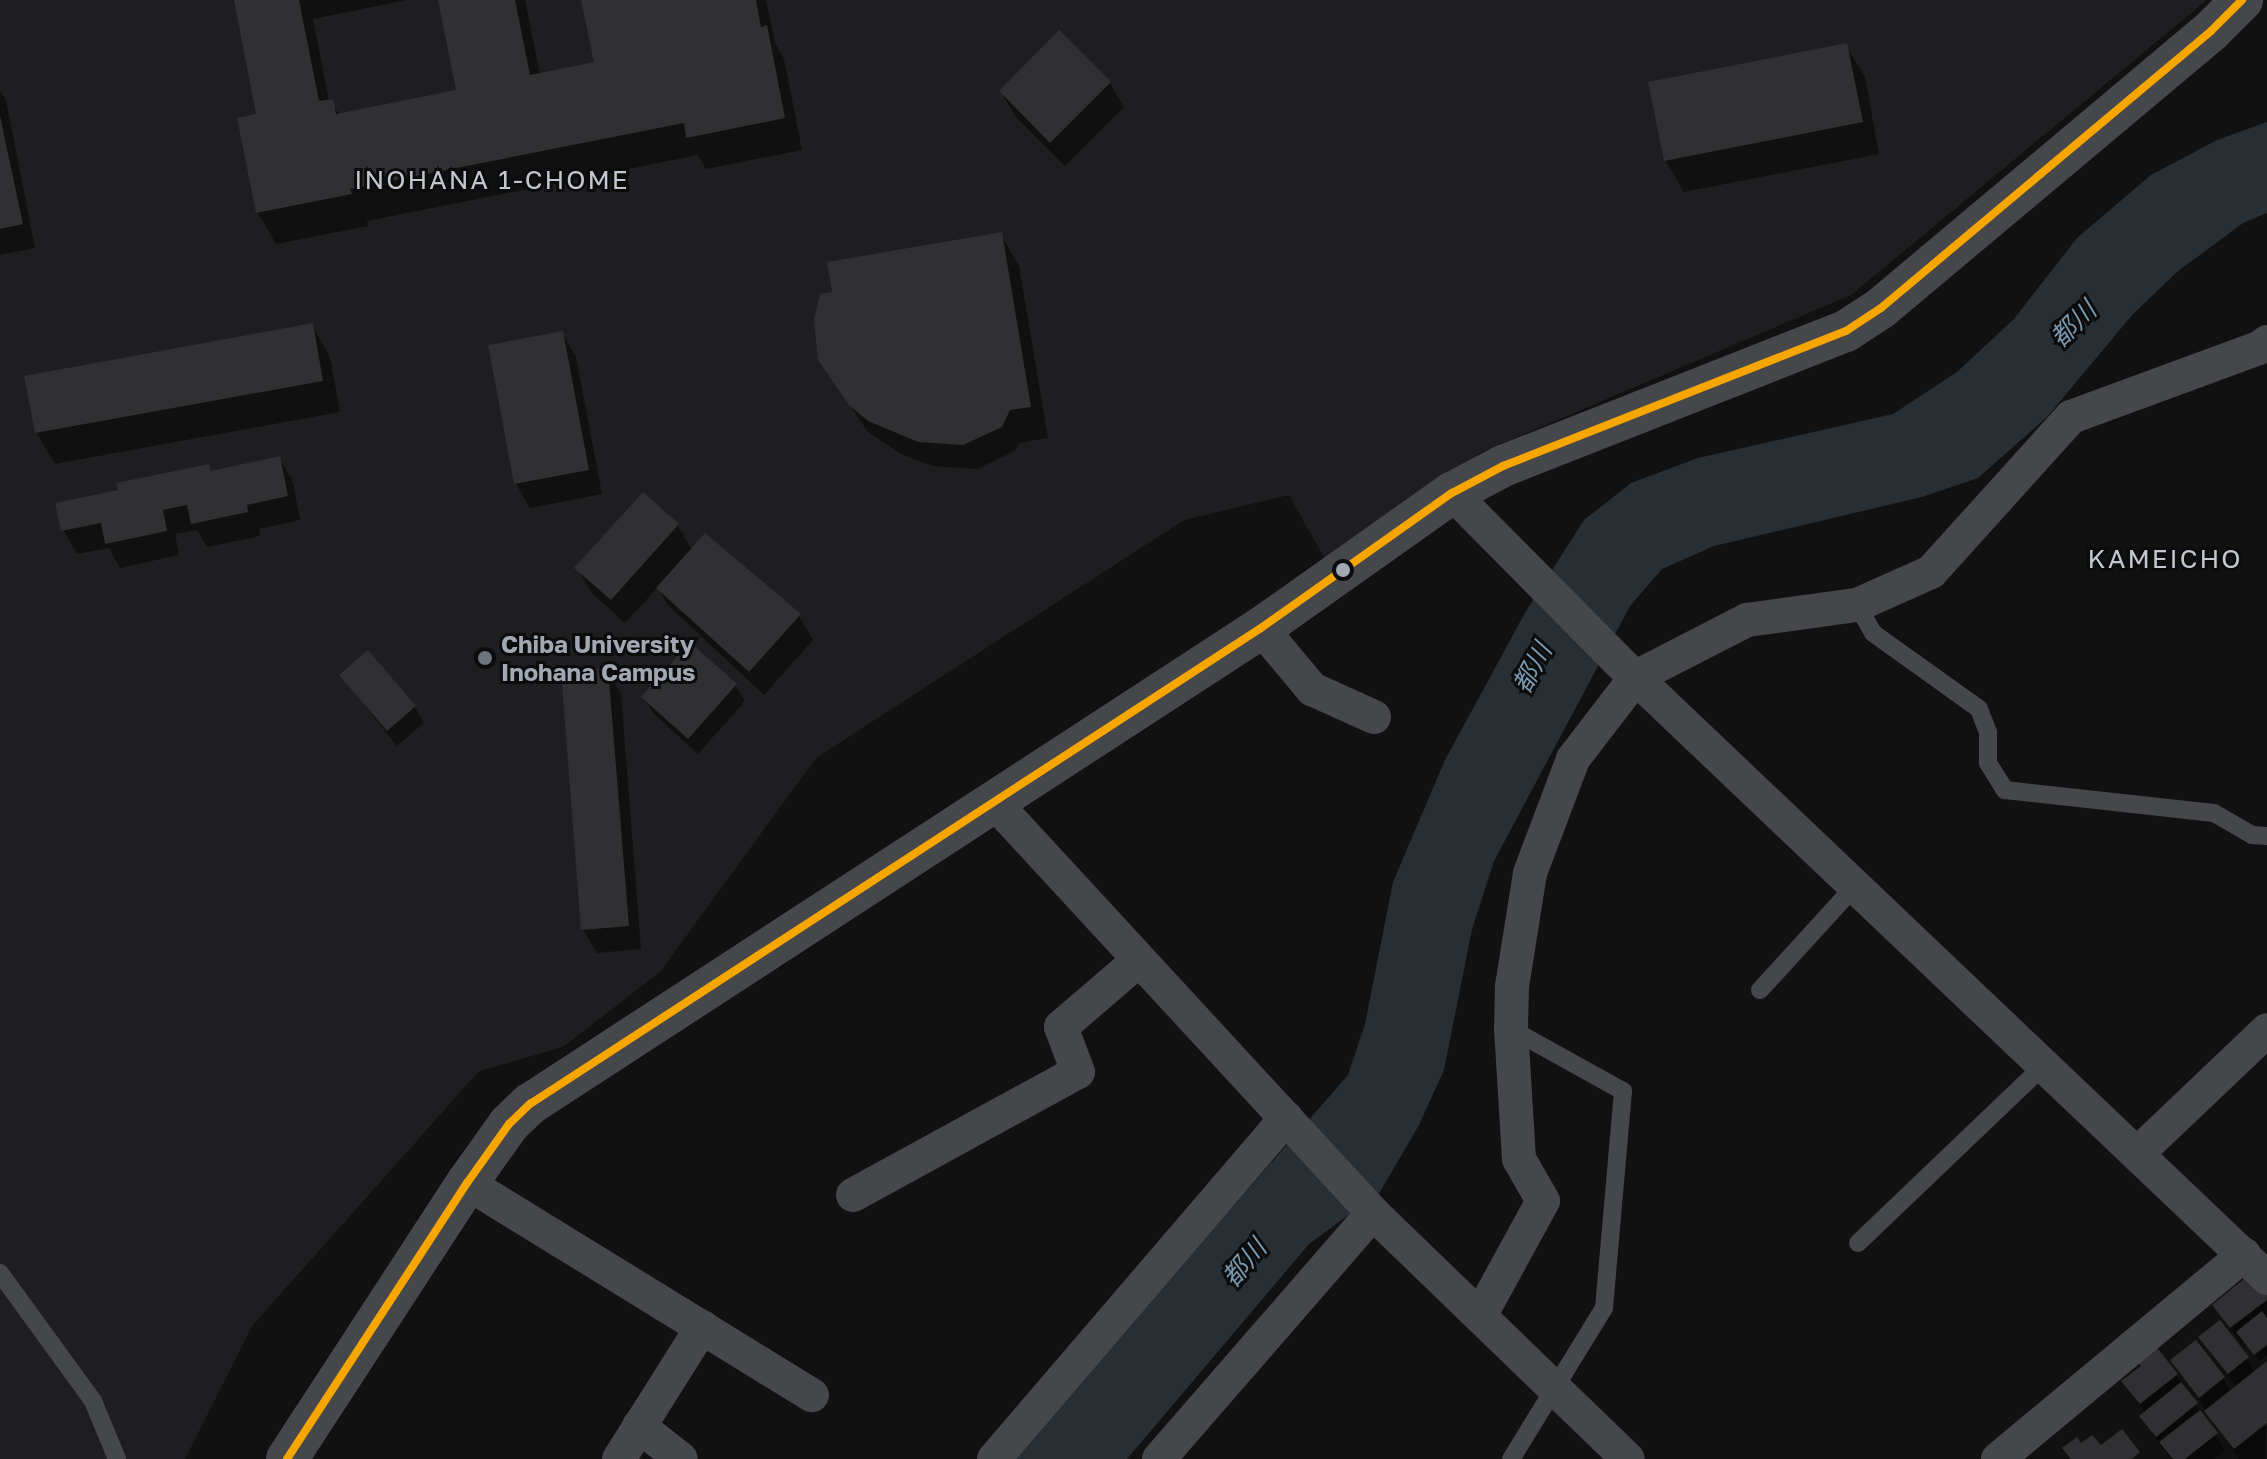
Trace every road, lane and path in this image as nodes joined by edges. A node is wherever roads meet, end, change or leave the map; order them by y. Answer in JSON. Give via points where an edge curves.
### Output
{"nodes":[{"id":1,"x":2242,"y":0,"type":"edge"},
{"id":2,"x":2267,"y":342,"type":"edge"},
{"id":3,"x":1452,"y":493,"type":"junction"},
{"id":4,"x":1857,"y":605,"type":"junction"},
{"id":5,"x":1261,"y":628,"type":"junction"},
{"id":6,"x":1626,"y":669,"type":"junction"},
{"id":7,"x":1374,"y":717,"type":"dead end"},
{"id":8,"x":993,"y":801,"type":"junction"},
{"id":9,"x":2267,"y":836,"type":"edge"},
{"id":10,"x":1854,"y":887,"type":"junction"},
{"id":11,"x":1139,"y":960,"type":"junction"},
{"id":12,"x":1760,"y":990,"type":"dead end"},
{"id":13,"x":1511,"y":1029,"type":"junction"},
{"id":14,"x":2267,"y":1030,"type":"edge"},
{"id":15,"x":2042,"y":1067,"type":"junction"},
{"id":16,"x":1286,"y":1118,"type":"junction"},
{"id":17,"x":2138,"y":1153,"type":"junction"},
{"id":18,"x":467,"y":1183,"type":"junction"},
{"id":19,"x":853,"y":1195,"type":"dead end"},
{"id":20,"x":1373,"y":1213,"type":"junction"},
{"id":21,"x":1858,"y":1243,"type":"dead end"},
{"id":22,"x":2256,"y":1266,"type":"edge"},
{"id":23,"x":0,"y":1273,"type":"edge"},
{"id":24,"x":1480,"y":1316,"type":"junction"},
{"id":25,"x":702,"y":1327,"type":"junction"},
{"id":26,"x":1556,"y":1390,"type":"junction"},
{"id":27,"x":812,"y":1395,"type":"dead end"},
{"id":28,"x":639,"y":1426,"type":"junction"},
{"id":29,"x":117,"y":1459,"type":"edge"},
{"id":30,"x":287,"y":1459,"type":"edge"},
{"id":31,"x":619,"y":1459,"type":"edge"},
{"id":32,"x":681,"y":1459,"type":"edge"},
{"id":33,"x":994,"y":1459,"type":"edge"},
{"id":34,"x":1159,"y":1459,"type":"edge"},
{"id":35,"x":1511,"y":1459,"type":"edge"},
{"id":36,"x":1628,"y":1459,"type":"edge"},
{"id":37,"x":1998,"y":1459,"type":"edge"}],
"edges":[{"from":1,"to":3,"type":"street","via":[[1881,308],[1846,331],[1503,466]]},
{"from":2,"to":4,"type":"street","via":[[2071,417],[1931,572]]},
{"from":3,"to":5,"type":"street"},
{"from":3,"to":6,"type":"street"},
{"from":4,"to":6,"type":"street","via":[[1747,620]]},
{"from":4,"to":9,"type":"lane","via":[[1873,633],[1979,709],[1988,732],[1988,763],[2005,790],[2214,813],[2252,835]]},
{"from":5,"to":7,"type":"street","via":[[1312,689]]},
{"from":5,"to":8,"type":"street"},
{"from":6,"to":10,"type":"street"},
{"from":6,"to":13,"type":"street","via":[[1573,759],[1530,873],[1512,986]]},
{"from":8,"to":11,"type":"street"},
{"from":8,"to":18,"type":"street","via":[[564,1079],[509,1124]]},
{"from":10,"to":12,"type":"lane"},
{"from":10,"to":15,"type":"street"},
{"from":11,"to":16,"type":"street"},
{"from":11,"to":19,"type":"street","via":[[1061,1027],[1078,1072]]},
{"from":13,"to":24,"type":"street","via":[[1519,1159],[1543,1201]]},
{"from":13,"to":26,"type":"lane","via":[[1623,1091],[1604,1308]]},
{"from":14,"to":17,"type":"street"},
{"from":15,"to":17,"type":"street"},
{"from":15,"to":21,"type":"lane"},
{"from":16,"to":20,"type":"street"},
{"from":16,"to":33,"type":"street"},
{"from":17,"to":22,"type":"street"},
{"from":18,"to":25,"type":"street"},
{"from":18,"to":30,"type":"street"},
{"from":20,"to":24,"type":"street"},
{"from":20,"to":34,"type":"street"},
{"from":22,"to":37,"type":"street"},
{"from":23,"to":29,"type":"lane","via":[[93,1401]]},
{"from":24,"to":26,"type":"street"},
{"from":25,"to":27,"type":"street"},
{"from":25,"to":28,"type":"street"},
{"from":26,"to":35,"type":"lane"},
{"from":26,"to":36,"type":"street"},
{"from":28,"to":31,"type":"street"},
{"from":28,"to":32,"type":"street"}]}
